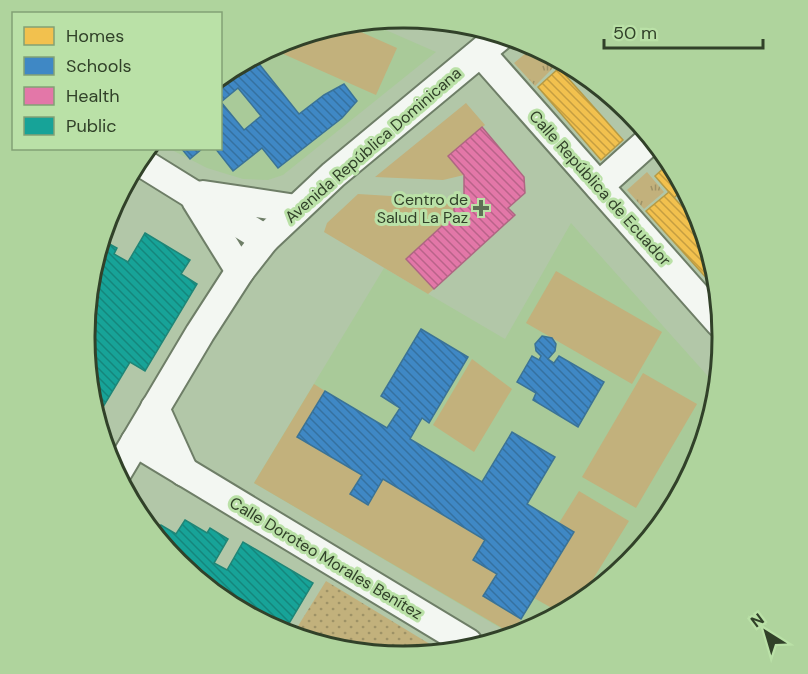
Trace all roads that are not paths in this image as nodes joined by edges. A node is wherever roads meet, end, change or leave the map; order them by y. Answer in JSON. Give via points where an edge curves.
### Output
{"nodes":[{"id":1,"x":490,"y":45,"type":"edge"},
{"id":2,"x":645,"y":145,"type":"edge"},
{"id":3,"x":147,"y":166,"type":"edge"},
{"id":4,"x":599,"y":186,"type":"junction"},
{"id":5,"x":192,"y":193,"type":"junction"},
{"id":6,"x":296,"y":209,"type":"junction"},
{"id":7,"x":265,"y":239,"type":"junction"},
{"id":8,"x":240,"y":271,"type":"junction"},
{"id":9,"x":711,"y":308,"type":"edge"},
{"id":10,"x":155,"y":408,"type":"junction"},
{"id":11,"x":135,"y":442,"type":"junction"},
{"id":12,"x":123,"y":463,"type":"edge"},
{"id":13,"x":184,"y":472,"type":"junction"},
{"id":14,"x":463,"y":640,"type":"edge"}],
"edges":[{"from":1,"to":4,"type":"street","name":"Calle República de Ecuador"},
{"from":1,"to":6,"type":"street","name":"Avenida República Dominicana"},
{"from":2,"to":4,"type":"street"},
{"from":3,"to":5,"type":"street"},
{"from":4,"to":9,"type":"street","name":"Calle República de Ecuador"},
{"from":5,"to":6,"type":"street"},
{"from":5,"to":7,"type":"street"},
{"from":5,"to":8,"type":"street"},
{"from":6,"to":7,"type":"street","name":"Avenida República Dominicana"},
{"from":7,"to":8,"type":"street","name":"Avenida República Dominicana"},
{"from":8,"to":10,"type":"street","name":"Avenida República Dominicana"},
{"from":10,"to":11,"type":"street","name":"Avenida República Dominicana"},
{"from":10,"to":13,"type":"street"},
{"from":11,"to":12,"type":"street","name":"Avenida República Dominicana"},
{"from":11,"to":13,"type":"street","name":"Calle Doroteo Morales Benítez"},
{"from":13,"to":14,"type":"street","name":"Calle Doroteo Morales Benítez"}]}
